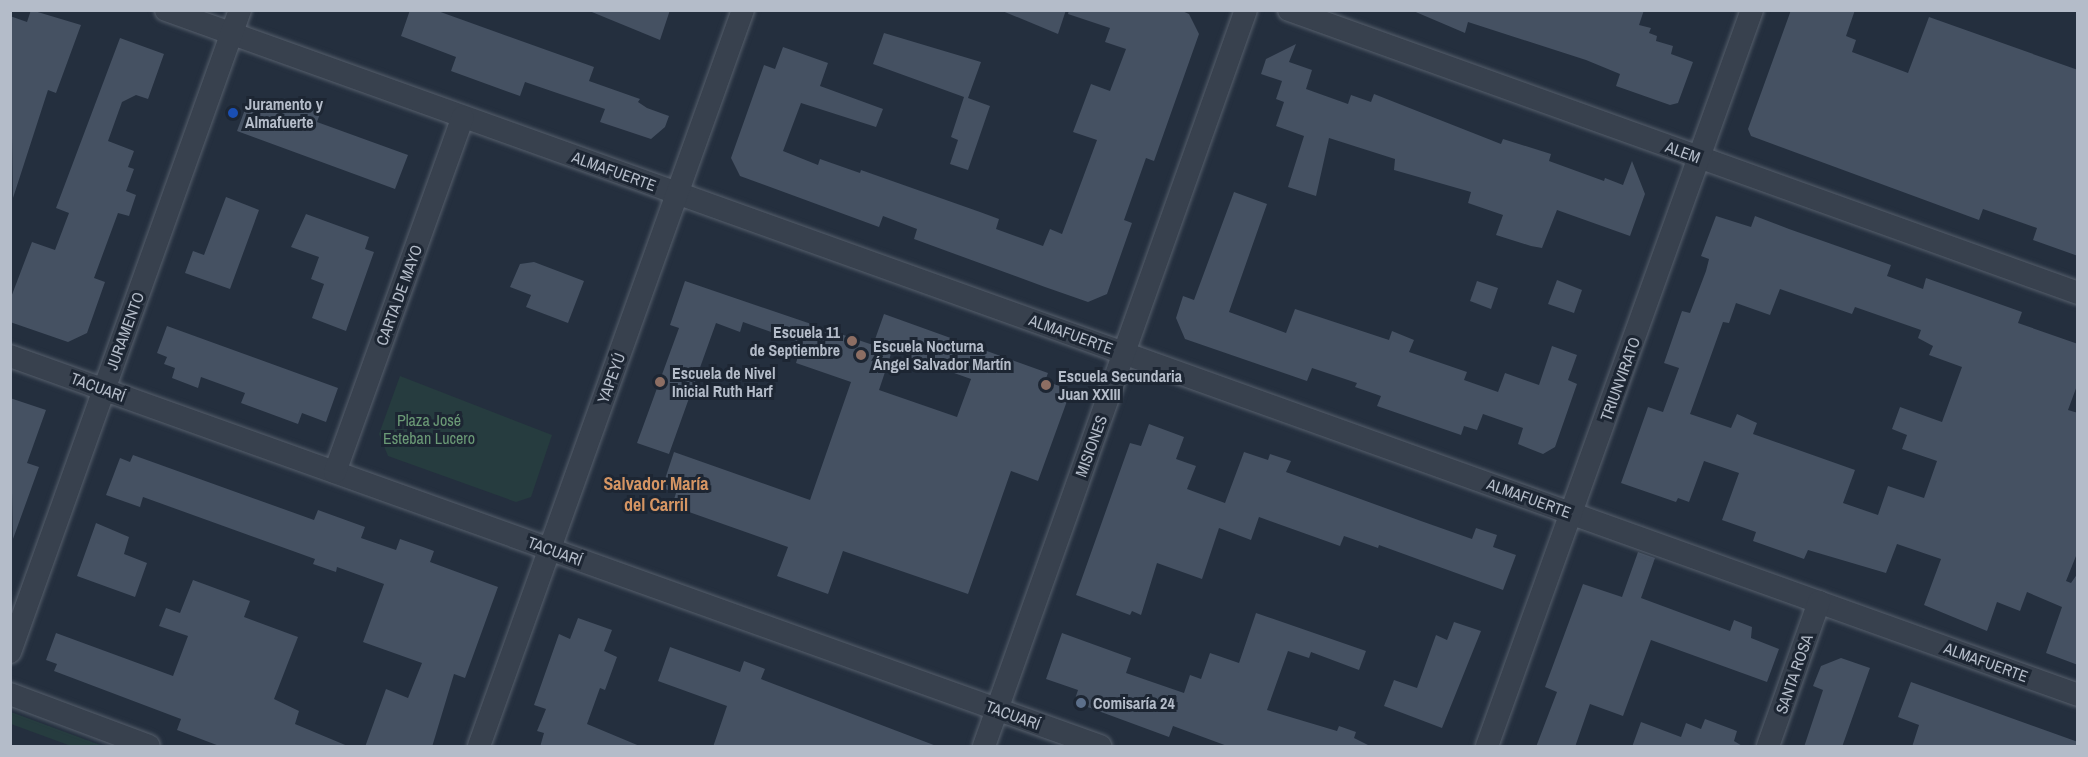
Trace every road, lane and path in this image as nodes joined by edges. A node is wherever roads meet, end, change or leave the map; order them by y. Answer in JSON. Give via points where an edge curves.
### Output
{"nodes":[{"id":1,"x":166,"y":10,"type":"edge"},
{"id":2,"x":240,"y":10,"type":"edge"},
{"id":3,"x":743,"y":10,"type":"edge"},
{"id":4,"x":1246,"y":10,"type":"edge"},
{"id":5,"x":1289,"y":10,"type":"edge"},
{"id":6,"x":1752,"y":10,"type":"edge"},
{"id":7,"x":232,"y":34,"type":"junction"},
{"id":8,"x":463,"y":117,"type":"junction"},
{"id":9,"x":1699,"y":158,"type":"junction"},
{"id":10,"x":677,"y":194,"type":"junction"},
{"id":11,"x":2078,"y":293,"type":"edge"},
{"id":12,"x":1124,"y":353,"type":"junction"},
{"id":13,"x":10,"y":356,"type":"edge"},
{"id":14,"x":105,"y":390,"type":"junction"},
{"id":15,"x":335,"y":472,"type":"junction"},
{"id":16,"x":1571,"y":513,"type":"junction"},
{"id":17,"x":550,"y":549,"type":"junction"},
{"id":18,"x":1819,"y":602,"type":"junction"},
{"id":19,"x":10,"y":652,"type":"edge"},
{"id":20,"x":10,"y":694,"type":"edge"},
{"id":21,"x":2078,"y":695,"type":"edge"},
{"id":22,"x":997,"y":710,"type":"junction"},
{"id":23,"x":149,"y":747,"type":"edge"},
{"id":24,"x":479,"y":747,"type":"edge"},
{"id":25,"x":984,"y":747,"type":"edge"},
{"id":26,"x":1100,"y":747,"type":"edge"},
{"id":27,"x":1487,"y":747,"type":"edge"},
{"id":28,"x":1768,"y":747,"type":"edge"}],
"edges":[{"from":1,"to":7,"type":"street","name":"ALMAFUERTE"},
{"from":2,"to":7,"type":"street","name":"JURAMENTO"},
{"from":3,"to":10,"type":"street","name":"YAPEYÚ"},
{"from":4,"to":12,"type":"street","name":"MISIONES"},
{"from":5,"to":9,"type":"street","name":"ALEM"},
{"from":6,"to":9,"type":"street","name":"TRIUNVIRATO"},
{"from":7,"to":8,"type":"street","name":"ALMAFUERTE"},
{"from":7,"to":14,"type":"street","name":"JURAMENTO"},
{"from":8,"to":10,"type":"street","name":"ALMAFUERTE"},
{"from":8,"to":15,"type":"street","name":"CARTA DE MAYO"},
{"from":9,"to":11,"type":"street","name":"ALEM"},
{"from":9,"to":16,"type":"street","name":"TRIUNVIRATO"},
{"from":10,"to":12,"type":"street","name":"ALMAFUERTE"},
{"from":10,"to":17,"type":"street","name":"YAPEYÚ"},
{"from":12,"to":16,"type":"street","name":"ALMAFUERTE"},
{"from":12,"to":22,"type":"street","name":"MISIONES"},
{"from":13,"to":14,"type":"street","name":"TACUARÍ"},
{"from":14,"to":15,"type":"street","name":"TACUARÍ"},
{"from":14,"to":19,"type":"street","name":"JURAMENTO"},
{"from":15,"to":17,"type":"street","name":"TACUARÍ"},
{"from":16,"to":18,"type":"street","name":"ALMAFUERTE"},
{"from":16,"to":27,"type":"street","name":"TRIUNVIRATO"},
{"from":17,"to":22,"type":"street","name":"TACUARÍ"},
{"from":17,"to":24,"type":"street","name":"YAPEYÚ"},
{"from":18,"to":21,"type":"street","name":"ALMAFUERTE"},
{"from":18,"to":28,"type":"street","name":"SANTA ROSA"},
{"from":20,"to":23,"type":"street"},
{"from":22,"to":25,"type":"street","name":"MISIONES"},
{"from":22,"to":26,"type":"street","name":"TACUARÍ"}]}
